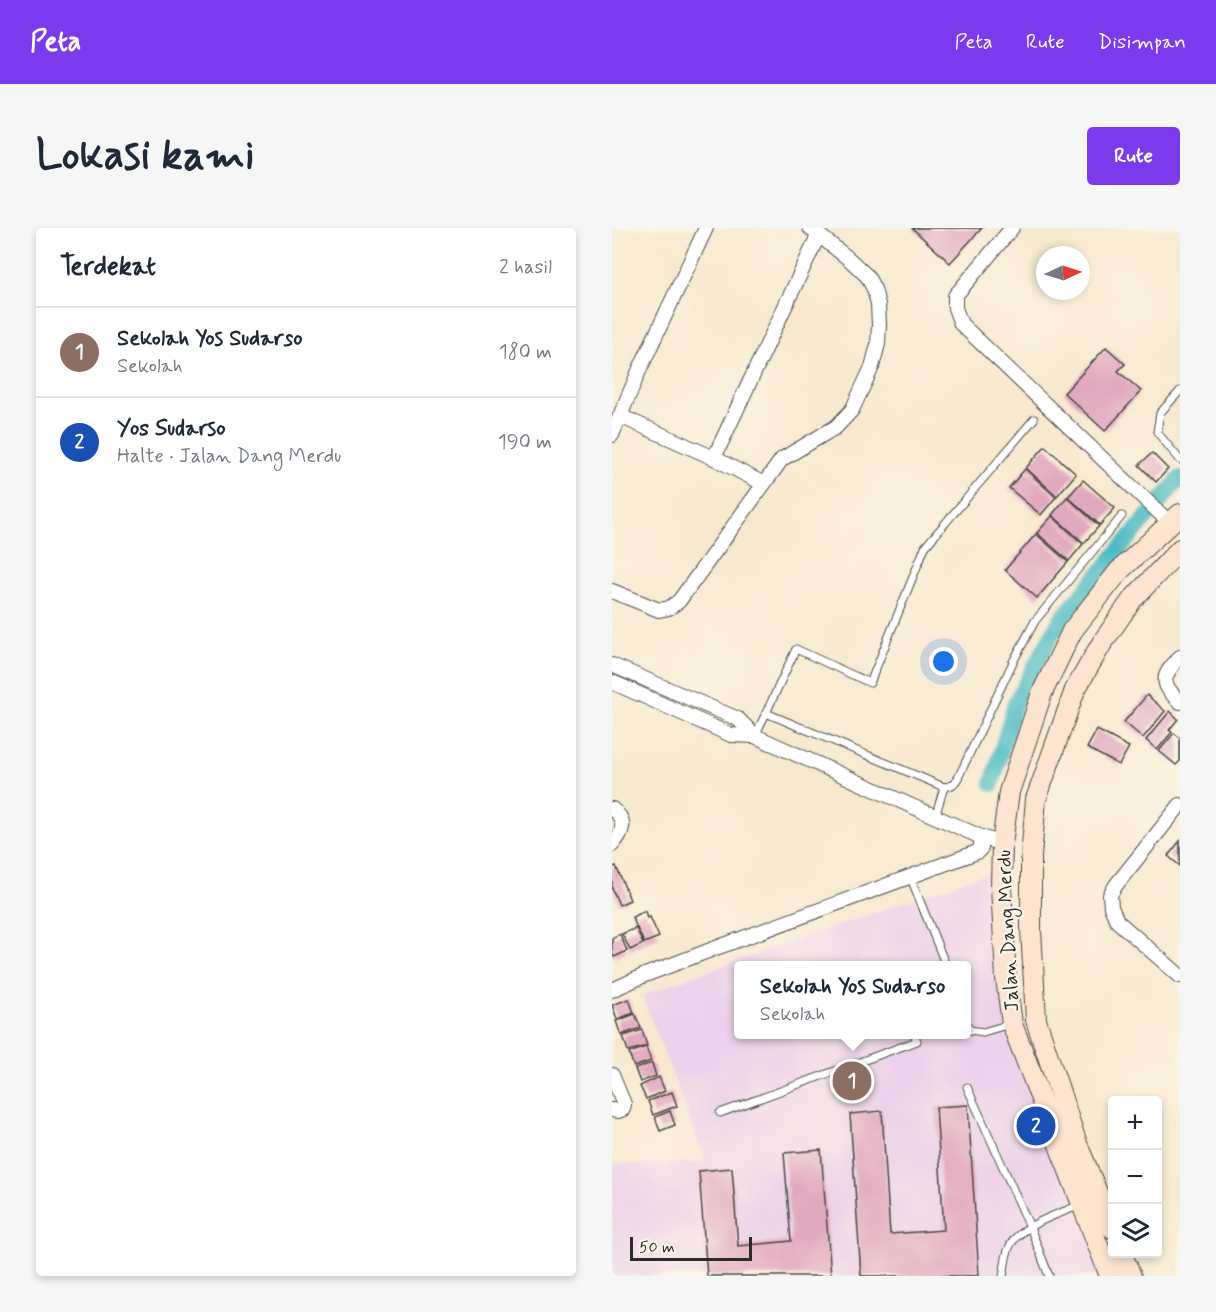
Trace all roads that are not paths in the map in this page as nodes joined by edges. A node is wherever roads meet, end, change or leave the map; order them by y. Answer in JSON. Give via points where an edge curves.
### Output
{"nodes":[{"id":1,"x":705,"y":228,"type":"edge"},
{"id":2,"x":1012,"y":228,"type":"edge"},
{"id":3,"x":814,"y":231,"type":"edge"},
{"id":4,"x":1180,"y":391,"type":"edge"},
{"id":5,"x":620,"y":416,"type":"junction"},
{"id":6,"x":1034,"y":419,"type":"dead end"},
{"id":7,"x":612,"y":435,"type":"edge"},
{"id":8,"x":714,"y":458,"type":"junction"},
{"id":9,"x":1178,"y":458,"type":"edge"},
{"id":10,"x":764,"y":484,"type":"junction"},
{"id":11,"x":1122,"y":516,"type":"dead end"},
{"id":12,"x":1170,"y":516,"type":"edge"},
{"id":13,"x":1180,"y":549,"type":"edge"},
{"id":14,"x":612,"y":591,"type":"edge"},
{"id":15,"x":1180,"y":657,"type":"edge"},
{"id":16,"x":612,"y":665,"type":"edge"},
{"id":17,"x":612,"y":682,"type":"edge"},
{"id":18,"x":1180,"y":702,"type":"edge"},
{"id":19,"x":766,"y":713,"type":"junction"},
{"id":20,"x":755,"y":736,"type":"junction"},
{"id":21,"x":944,"y":787,"type":"junction"},
{"id":22,"x":1180,"y":805,"type":"edge"},
{"id":23,"x":612,"y":809,"type":"edge"},
{"id":24,"x":935,"y":817,"type":"junction"},
{"id":25,"x":981,"y":837,"type":"junction"},
{"id":26,"x":1002,"y":844,"type":"junction"},
{"id":27,"x":612,"y":845,"type":"edge"},
{"id":28,"x":910,"y":876,"type":"junction"},
{"id":29,"x":944,"y":961,"type":"edge"},
{"id":30,"x":1179,"y":974,"type":"edge"},
{"id":31,"x":612,"y":990,"type":"edge"},
{"id":32,"x":1036,"y":1020,"type":"junction"},
{"id":33,"x":1012,"y":1024,"type":"junction"},
{"id":34,"x":971,"y":1030,"type":"edge"},
{"id":35,"x":915,"y":1039,"type":"edge"},
{"id":36,"x":612,"y":1075,"type":"edge"},
{"id":37,"x":967,"y":1087,"type":"dead end"},
{"id":38,"x":612,"y":1110,"type":"edge"},
{"id":39,"x":720,"y":1113,"type":"dead end"},
{"id":40,"x":1082,"y":1204,"type":"junction"},
{"id":41,"x":1108,"y":1216,"type":"edge"},
{"id":42,"x":1030,"y":1227,"type":"junction"},
{"id":43,"x":1124,"y":1258,"type":"edge"},
{"id":44,"x":1003,"y":1276,"type":"edge"},
{"id":45,"x":1049,"y":1276,"type":"edge"},
{"id":46,"x":1110,"y":1276,"type":"edge"},
{"id":47,"x":1131,"y":1276,"type":"edge"}],
"edges":[{"from":1,"to":5,"type":"street"},
{"from":2,"to":12,"type":"street","via":[[955,296],[961,324],[1144,498]]},
{"from":3,"to":8,"type":"street"},
{"from":3,"to":10,"type":"street","via":[[867,276],[878,304],[878,344],[852,410],[836,426],[786,455]]},
{"from":4,"to":9,"type":"lane","via":[[1160,413],[1157,432]]},
{"from":5,"to":7,"type":"street"},
{"from":5,"to":8,"type":"street"},
{"from":6,"to":19,"type":"lane","via":[[925,547],[870,683],[796,649]]},
{"from":8,"to":10,"type":"street"},
{"from":10,"to":14,"type":"street","via":[[674,606],[654,609]]},
{"from":11,"to":21,"type":"lane","via":[[1035,621],[958,778]]},
{"from":12,"to":26,"type":"main road","name":"Jalan Dang Merdu","via":[[1119,571],[1072,631],[1042,693],[1009,792]]},
{"from":13,"to":32,"type":"main road","name":"Jalan Dang Merdu","via":[[1132,600],[1080,681],[1036,799],[1031,857]]},
{"from":15,"to":18,"type":"street","via":[[1167,672],[1165,682]]},
{"from":16,"to":20,"type":"street","via":[[738,718]]},
{"from":17,"to":20,"type":"street","via":[[731,735]]},
{"from":19,"to":20,"type":"lane"},
{"from":19,"to":21,"type":"lane"},
{"from":20,"to":24,"type":"street"},
{"from":21,"to":24,"type":"lane"},
{"from":22,"to":30,"type":"street","via":[[1110,895],[1117,921]]},
{"from":23,"to":27,"type":"street","via":[[623,827]]},
{"from":24,"to":25,"type":"street"},
{"from":25,"to":26,"type":"street"},
{"from":25,"to":28,"type":"street","via":[[977,852]]},
{"from":26,"to":33,"type":"main road","name":"Jalan Dang Merdu","via":[[1006,978]]},
{"from":28,"to":29,"type":"lane"},
{"from":28,"to":31,"type":"street"},
{"from":32,"to":33,"type":"main road"},
{"from":32,"to":41,"type":"main road","name":"Jalan Dang Merdu","via":[[1077,1144]]},
{"from":33,"to":34,"type":"lane","via":[[982,1032]]},
{"from":33,"to":40,"type":"main road","name":"Jalan Dang Merdu"},
{"from":35,"to":39,"type":"lane"},
{"from":36,"to":38,"type":"street","via":[[624,1104],[623,1109]]},
{"from":37,"to":42,"type":"lane"},
{"from":40,"to":42,"type":"lane"},
{"from":40,"to":46,"type":"main road","name":"Jalan Dang Merdu"},
{"from":42,"to":44,"type":"lane","via":[[1009,1247]]},
{"from":42,"to":45,"type":"lane"},
{"from":43,"to":47,"type":"main road"}]}
